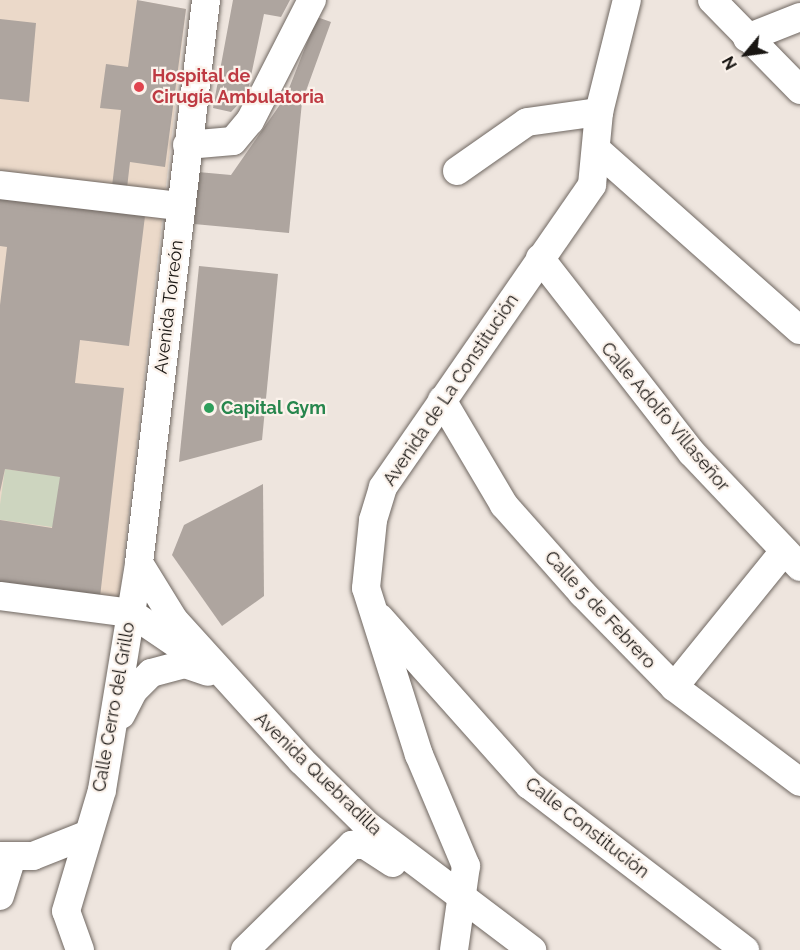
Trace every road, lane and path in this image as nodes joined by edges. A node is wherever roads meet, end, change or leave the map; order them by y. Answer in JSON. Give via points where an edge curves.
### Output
{"nodes":[{"id":1,"x":206,"y":0,"type":"edge"},
{"id":2,"x":312,"y":0,"type":"edge"},
{"id":3,"x":627,"y":0,"type":"edge"},
{"id":4,"x":712,"y":0,"type":"edge"},
{"id":5,"x":800,"y":17,"type":"edge"},
{"id":6,"x":747,"y":38,"type":"junction"},
{"id":7,"x":800,"y":90,"type":"edge"},
{"id":8,"x":599,"y":112,"type":"junction"},
{"id":9,"x":187,"y":146,"type":"junction"},
{"id":10,"x":597,"y":150,"type":"junction"},
{"id":11,"x":457,"y":171,"type":"dead end"},
{"id":12,"x":0,"y":185,"type":"edge"},
{"id":13,"x":180,"y":207,"type":"junction"},
{"id":14,"x":540,"y":258,"type":"junction"},
{"id":15,"x":800,"y":330,"type":"edge"},
{"id":16,"x":441,"y":400,"type":"junction"},
{"id":17,"x":792,"y":559,"type":"edge"},
{"id":18,"x":139,"y":563,"type":"junction"},
{"id":19,"x":0,"y":596,"type":"edge"},
{"id":20,"x":373,"y":609,"type":"junction"},
{"id":21,"x":131,"y":614,"type":"junction"},
{"id":22,"x":208,"y":672,"type":"junction"},
{"id":23,"x":674,"y":687,"type":"junction"},
{"id":24,"x":245,"y":704,"type":"junction"},
{"id":25,"x":113,"y":730,"type":"junction"},
{"id":26,"x":800,"y":782,"type":"edge"},
{"id":27,"x":86,"y":835,"type":"junction"},
{"id":28,"x":6,"y":857,"type":"edge"},
{"id":29,"x":0,"y":896,"type":"edge"},
{"id":30,"x":463,"y":903,"type":"junction"},
{"id":31,"x":80,"y":950,"type":"edge"},
{"id":32,"x":245,"y":950,"type":"edge"},
{"id":33,"x":454,"y":950,"type":"edge"},
{"id":34,"x":506,"y":950,"type":"edge"},
{"id":35,"x":532,"y":950,"type":"edge"},
{"id":36,"x":745,"y":950,"type":"edge"}],
"edges":[{"from":1,"to":9,"type":"street","name":"Avenida Torreón"},
{"from":2,"to":9,"type":"street","via":[[250,121],[233,141]]},
{"from":3,"to":8,"type":"street","name":"Avenida de La Constitución"},
{"from":4,"to":6,"type":"street"},
{"from":5,"to":6,"type":"street"},
{"from":6,"to":7,"type":"street"},
{"from":8,"to":10,"type":"street","name":"Avenida de La Constitución"},
{"from":8,"to":11,"type":"street","via":[[527,122]]},
{"from":9,"to":13,"type":"street","name":"Avenida Torreón"},
{"from":10,"to":14,"type":"street","name":"Avenida de La Constitución","via":[[592,185]]},
{"from":10,"to":15,"type":"street"},
{"from":12,"to":13,"type":"street"},
{"from":13,"to":18,"type":"street","name":"Avenida Torreón"},
{"from":14,"to":16,"type":"street","name":"Avenida de La Constitución"},
{"from":14,"to":17,"type":"street","name":"Calle Adolfo Villaseñor","via":[[633,382]]},
{"from":16,"to":20,"type":"street","name":"Avenida de La Constitución","via":[[383,487],[367,561]]},
{"from":16,"to":23,"type":"street","name":"Calle 5 de Febrero","via":[[504,505]]},
{"from":17,"to":23,"type":"street"},
{"from":18,"to":21,"type":"street","name":"Avenida Torreón"},
{"from":18,"to":24,"type":"street","name":"Avenida Quebradilla","via":[[174,620]]},
{"from":19,"to":21,"type":"street"},
{"from":20,"to":30,"type":"street","name":"Avenida de La Constitución","via":[[419,754],[466,866]]},
{"from":20,"to":36,"type":"street","name":"Calle Constitución","via":[[529,785]]},
{"from":21,"to":22,"type":"street","via":[[152,623]]},
{"from":21,"to":25,"type":"street","name":"Calle Cerro del Grillo"},
{"from":22,"to":24,"type":"street"},
{"from":22,"to":25,"type":"street","via":[[185,664],[152,673],[134,690]]},
{"from":23,"to":26,"type":"street","name":"Calle 5 de Febrero"},
{"from":24,"to":30,"type":"street","name":"Avenida Quebradilla","via":[[368,826]]},
{"from":25,"to":27,"type":"street","name":"Calle Cerro del Grillo"},
{"from":27,"to":28,"type":"street","via":[[33,856]]},
{"from":27,"to":31,"type":"street","name":"Calle Cerro del Grillo","via":[[66,911]]},
{"from":28,"to":29,"type":"street"},
{"from":30,"to":32,"type":"street","name":"Avenida Quebradilla","via":[[358,843],[340,852]]},
{"from":30,"to":33,"type":"street"},
{"from":30,"to":34,"type":"street","name":"Avenida Quebradilla"},
{"from":30,"to":35,"type":"street","name":"Avenida Quebradilla"}]}
